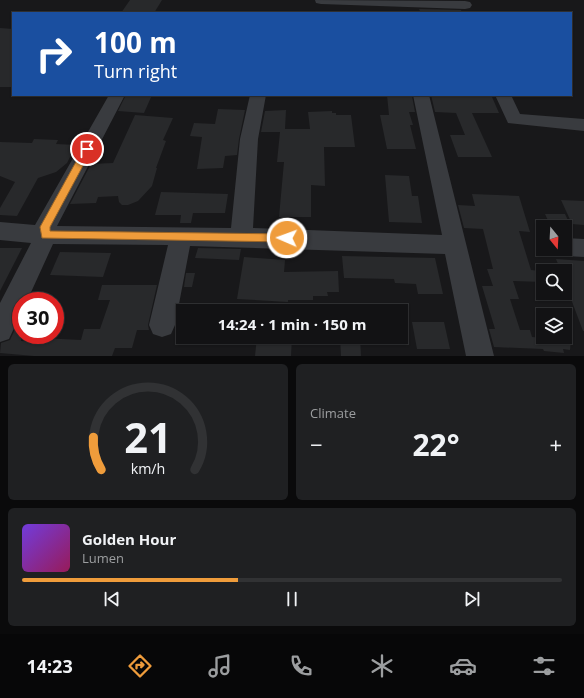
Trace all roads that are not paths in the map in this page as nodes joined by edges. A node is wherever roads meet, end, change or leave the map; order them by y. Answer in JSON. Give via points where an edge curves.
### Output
{"nodes":[{"id":1,"x":321,"y":0,"type":"edge"},
{"id":2,"x":466,"y":6,"type":"edge"},
{"id":3,"x":402,"y":8,"type":"edge"},
{"id":4,"x":116,"y":96,"type":"edge"},
{"id":5,"x":258,"y":96,"type":"edge"},
{"id":6,"x":421,"y":96,"type":"edge"},
{"id":7,"x":503,"y":96,"type":"edge"},
{"id":8,"x":584,"y":125,"type":"edge"},
{"id":9,"x":0,"y":231,"type":"edge"},
{"id":10,"x":46,"y":235,"type":"junction"},
{"id":11,"x":241,"y":236,"type":"junction"},
{"id":12,"x":181,"y":237,"type":"junction"},
{"id":13,"x":454,"y":245,"type":"junction"},
{"id":14,"x":572,"y":247,"type":"edge"},
{"id":15,"x":584,"y":248,"type":"edge"},
{"id":16,"x":162,"y":325,"type":"dead end"},
{"id":17,"x":0,"y":330,"type":"edge"},
{"id":18,"x":480,"y":356,"type":"edge"}],
"edges":[{"from":1,"to":3,"type":"street"},
{"from":2,"to":3,"type":"street"},
{"from":4,"to":10,"type":"street","via":[[45,227]]},
{"from":5,"to":11,"type":"street","via":[[249,139]]},
{"from":6,"to":13,"type":"street"},
{"from":7,"to":8,"type":"street","via":[[514,119]]},
{"from":9,"to":10,"type":"street"},
{"from":10,"to":12,"type":"street"},
{"from":10,"to":17,"type":"street"},
{"from":11,"to":12,"type":"street"},
{"from":11,"to":13,"type":"street"},
{"from":12,"to":16,"type":"street"},
{"from":13,"to":18,"type":"street"},
{"from":14,"to":15,"type":"street"}]}
